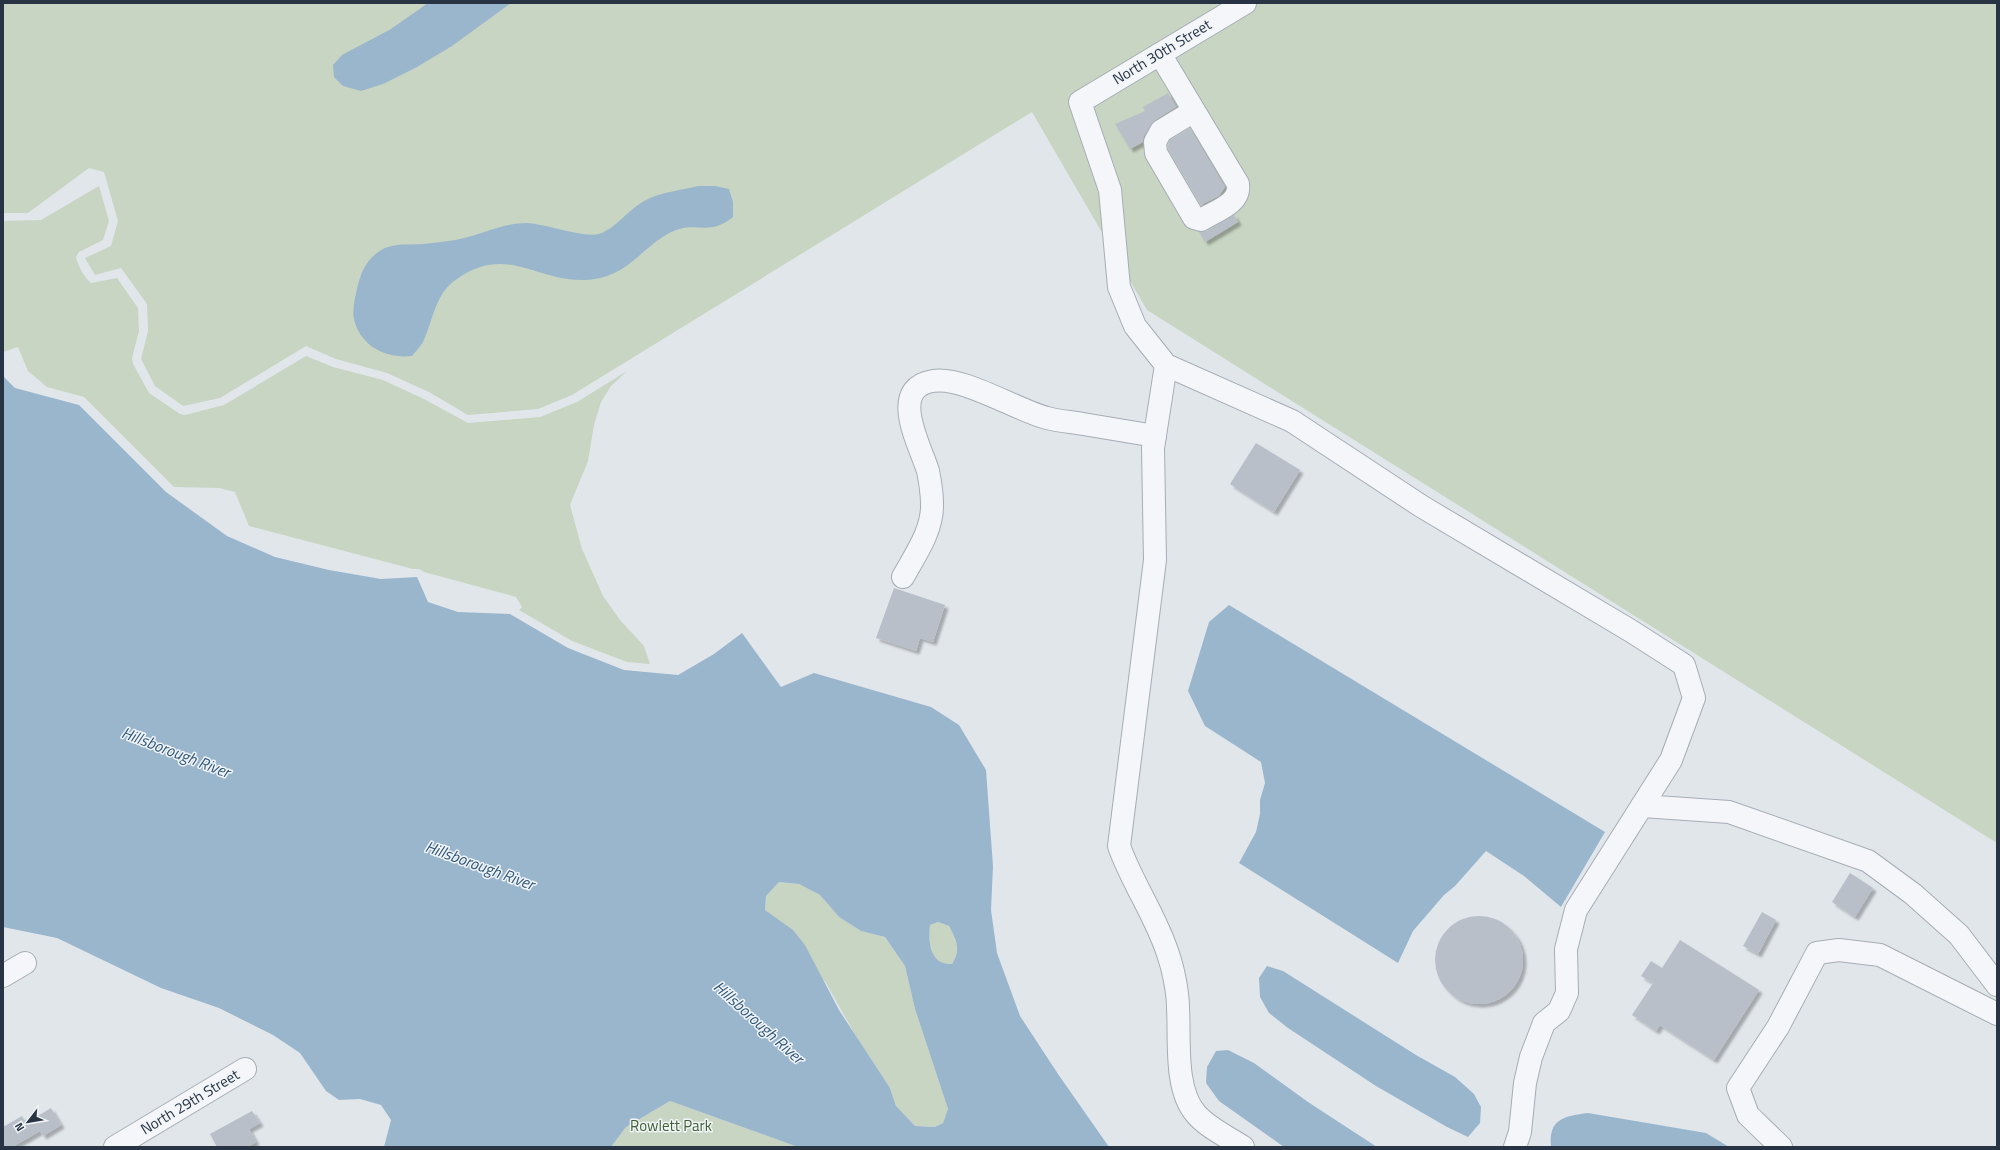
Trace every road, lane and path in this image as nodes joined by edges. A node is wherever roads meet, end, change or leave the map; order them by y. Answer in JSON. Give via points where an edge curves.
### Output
{"nodes":[{"id":1,"x":1245,"y":3,"type":"edge"},
{"id":2,"x":1160,"y":54,"type":"junction"},
{"id":3,"x":1194,"y":111,"type":"junction"},
{"id":4,"x":1166,"y":365,"type":"junction"},
{"id":5,"x":1154,"y":436,"type":"junction"},
{"id":6,"x":903,"y":577,"type":"dead end"},
{"id":7,"x":1642,"y":806,"type":"junction"},
{"id":8,"x":25,"y":963,"type":"dead end"},
{"id":9,"x":3,"y":976,"type":"edge"},
{"id":10,"x":1997,"y":985,"type":"edge"},
{"id":11,"x":1997,"y":1014,"type":"edge"},
{"id":12,"x":245,"y":1069,"type":"dead end"},
{"id":13,"x":115,"y":1147,"type":"edge"},
{"id":14,"x":1243,"y":1147,"type":"edge"},
{"id":15,"x":1514,"y":1147,"type":"edge"},
{"id":16,"x":1781,"y":1147,"type":"edge"}],
"edges":[{"from":1,"to":2,"type":"street","name":"North 30th Street"},
{"from":2,"to":3,"type":"street"},
{"from":2,"to":4,"type":"street","name":"North 30th Street","via":[[1080,102],[1110,190],[1119,287],[1135,326]]},
{"from":3,"to":3,"type":"street","via":[[1238,184],[1239,190],[1234,200],[1201,220],[1194,218],[1190,212],[1156,153],[1155,142],[1161,131]]},
{"from":4,"to":5,"type":"street"},
{"from":4,"to":7,"type":"street","via":[[1292,422],[1421,506],[1684,665],[1694,698],[1672,760]]},
{"from":5,"to":6,"type":"street","via":[[1047,418],[983,392],[942,379],[922,385],[910,400],[909,420],[928,472],[932,505],[930,524]]},
{"from":5,"to":14,"type":"street","via":[[1155,560],[1119,846],[1169,955],[1178,1006],[1178,1051],[1184,1089],[1196,1113],[1217,1131]]},
{"from":7,"to":10,"type":"street","via":[[1729,812],[1868,861],[1913,894],[1959,935]]},
{"from":7,"to":15,"type":"street","via":[[1576,910],[1566,949],[1568,993],[1559,1010],[1544,1023],[1531,1057],[1525,1083],[1520,1132]]},
{"from":8,"to":9,"type":"street"},
{"from":11,"to":16,"type":"street","via":[[1880,955],[1839,950],[1817,954],[1778,1027],[1738,1088],[1748,1115]]},
{"from":12,"to":13,"type":"street","name":"North 29th Street"}]}
